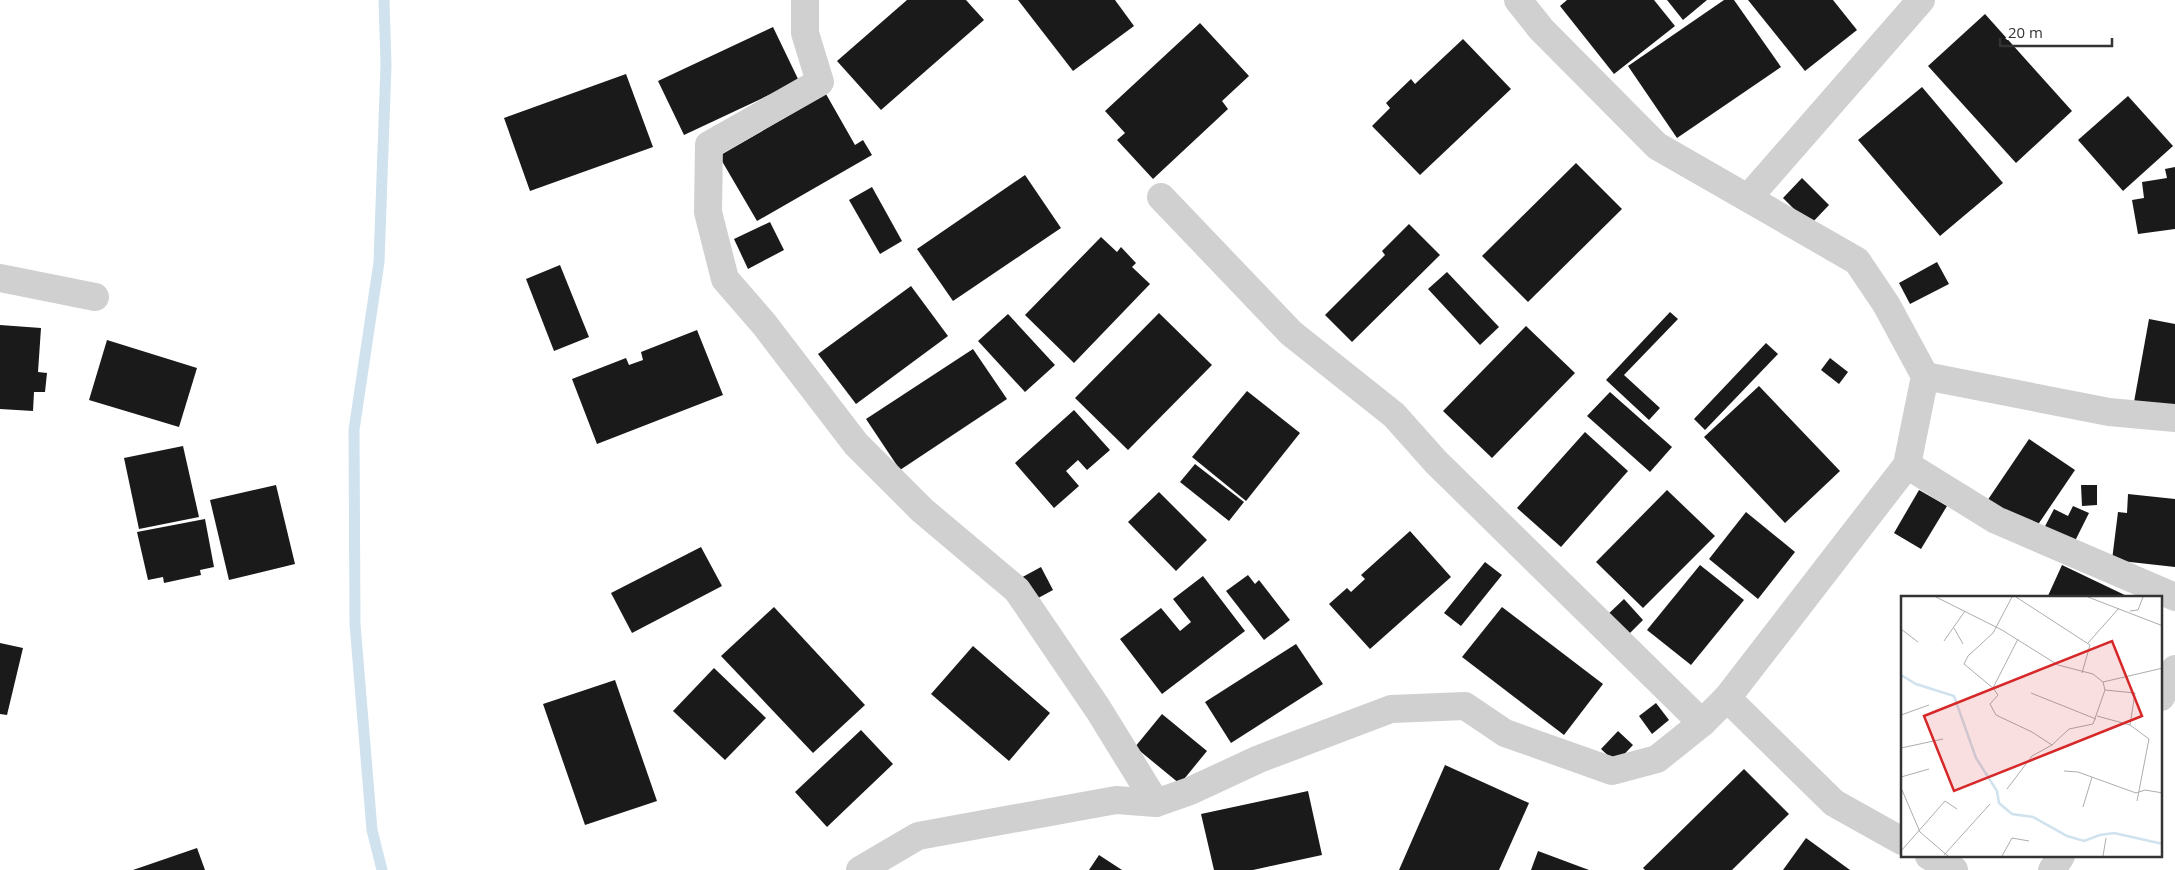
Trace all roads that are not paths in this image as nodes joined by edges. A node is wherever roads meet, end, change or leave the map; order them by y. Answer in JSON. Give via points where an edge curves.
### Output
{"nodes":[{"id":1,"x":805,"y":0,"type":"edge"},
{"id":2,"x":1518,"y":0,"type":"edge"},
{"id":3,"x":1921,"y":0,"type":"edge"},
{"id":4,"x":1161,"y":197,"type":"dead end"},
{"id":5,"x":1748,"y":198,"type":"junction"},
{"id":6,"x":0,"y":278,"type":"edge"},
{"id":7,"x":95,"y":297,"type":"dead end"},
{"id":8,"x":1925,"y":376,"type":"junction"},
{"id":9,"x":2175,"y":418,"type":"edge"},
{"id":10,"x":1907,"y":465,"type":"junction"},
{"id":11,"x":2175,"y":597,"type":"edge"},
{"id":12,"x":2175,"y":669,"type":"edge"},
{"id":13,"x":2162,"y":695,"type":"edge"},
{"id":14,"x":1727,"y":698,"type":"junction"},
{"id":15,"x":1702,"y":723,"type":"junction"},
{"id":16,"x":1156,"y":803,"type":"junction"},
{"id":17,"x":1901,"y":840,"type":"edge"},
{"id":18,"x":1933,"y":858,"type":"edge"},
{"id":19,"x":2060,"y":858,"type":"edge"},
{"id":20,"x":860,"y":870,"type":"edge"},
{"id":21,"x":1954,"y":870,"type":"edge"},
{"id":22,"x":2052,"y":870,"type":"edge"}],
"edges":[{"from":1,"to":16,"type":"street","via":[[805,34],[820,82],[709,145],[708,212],[725,279],[764,324],[856,444],[922,510],[1017,590],[1098,709]]},
{"from":2,"to":5,"type":"street","via":[[1541,29],[1657,146]]},
{"from":3,"to":5,"type":"street"},
{"from":4,"to":15,"type":"street","via":[[1291,333],[1394,415],[1436,462]]},
{"from":5,"to":8,"type":"street","via":[[1856,261],[1886,304]]},
{"from":6,"to":7,"type":"street"},
{"from":8,"to":9,"type":"street","via":[[2109,412]]},
{"from":8,"to":10,"type":"street"},
{"from":10,"to":11,"type":"street","via":[[1996,520]]},
{"from":10,"to":14,"type":"street"},
{"from":12,"to":13,"type":"street"},
{"from":14,"to":15,"type":"street"},
{"from":14,"to":17,"type":"street","via":[[1834,803]]},
{"from":15,"to":16,"type":"street","via":[[1657,759],[1612,771],[1505,733],[1465,706],[1391,709],[1259,759]]},
{"from":16,"to":20,"type":"street","via":[[1116,800],[918,836]]},
{"from":18,"to":21,"type":"street"},
{"from":19,"to":22,"type":"street"}]}
